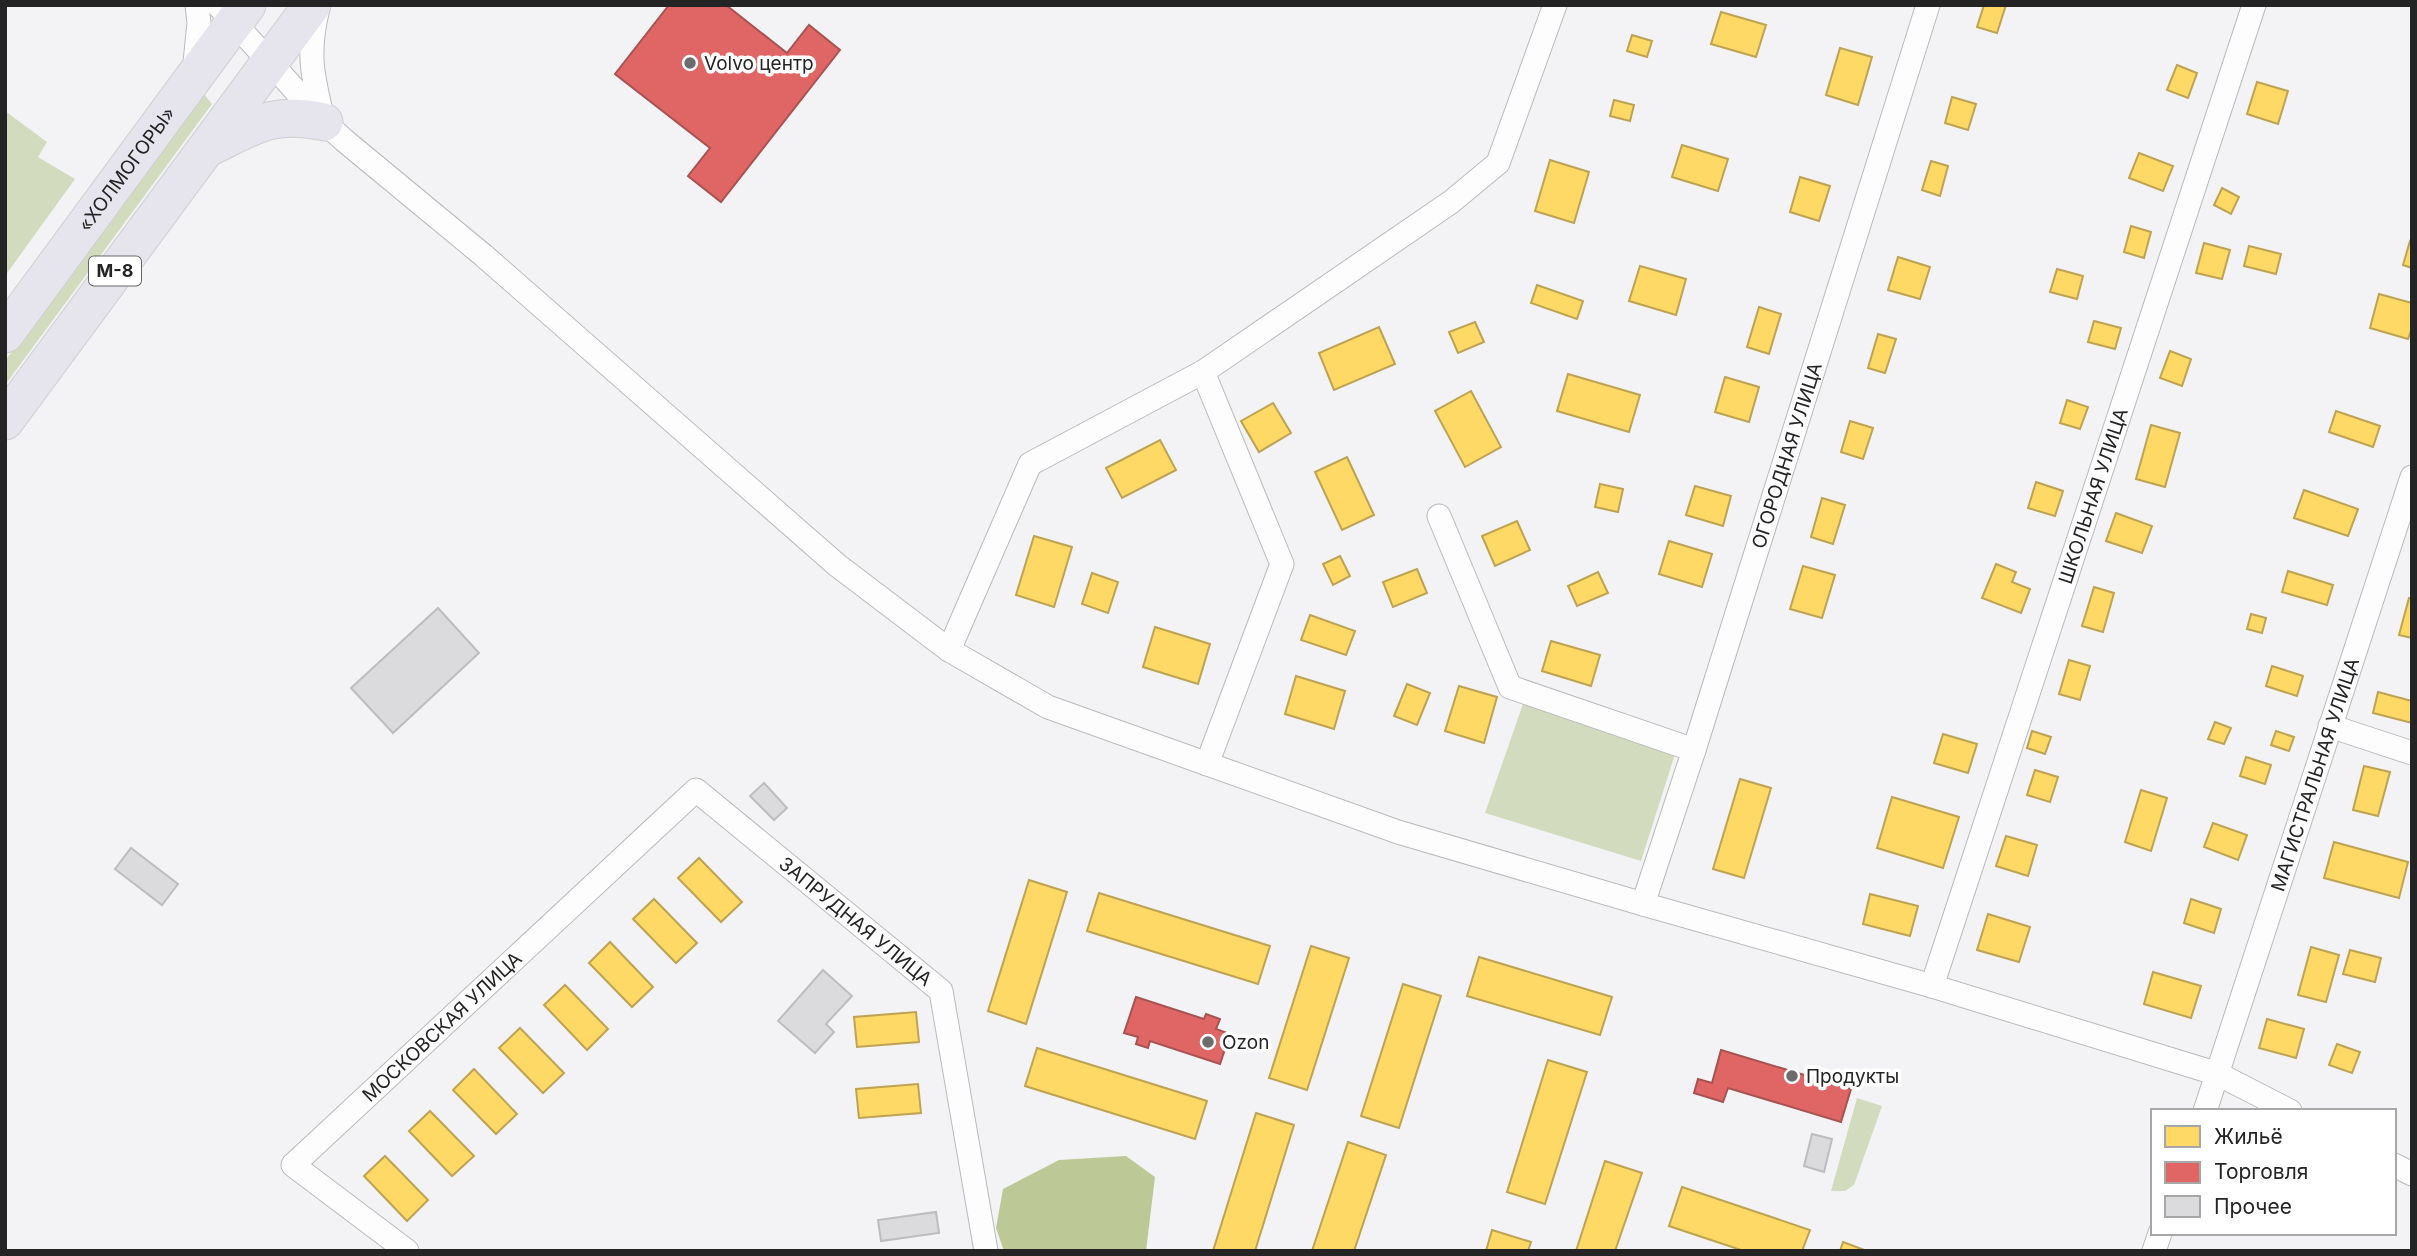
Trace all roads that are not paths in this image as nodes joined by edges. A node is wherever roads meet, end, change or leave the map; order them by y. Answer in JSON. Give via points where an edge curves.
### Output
{"nodes":[{"id":1,"x":197,"y":5,"type":"edge"},
{"id":2,"x":312,"y":5,"type":"edge"},
{"id":3,"x":319,"y":5,"type":"edge"},
{"id":4,"x":1555,"y":5,"type":"edge"},
{"id":5,"x":1928,"y":5,"type":"edge"},
{"id":6,"x":2254,"y":5,"type":"edge"},
{"id":7,"x":233,"y":11,"type":"edge"},
{"id":8,"x":269,"y":62,"type":"junction"},
{"id":9,"x":192,"y":77,"type":"junction"},
{"id":10,"x":324,"y":122,"type":"junction"},
{"id":11,"x":203,"y":150,"type":"junction"},
{"id":12,"x":5,"y":334,"type":"edge"},
{"id":13,"x":1203,"y":372,"type":"junction"},
{"id":14,"x":5,"y":421,"type":"edge"},
{"id":15,"x":2412,"y":477,"type":"edge"},
{"id":16,"x":1439,"y":516,"type":"dead end"},
{"id":17,"x":949,"y":650,"type":"junction"},
{"id":18,"x":2330,"y":726,"type":"junction"},
{"id":19,"x":1694,"y":750,"type":"junction"},
{"id":20,"x":2412,"y":753,"type":"edge"},
{"id":21,"x":1207,"y":764,"type":"junction"},
{"id":22,"x":696,"y":790,"type":"joint"},
{"id":23,"x":1643,"y":904,"type":"junction"},
{"id":24,"x":1932,"y":986,"type":"junction"},
{"id":25,"x":2218,"y":1074,"type":"junction"},
{"id":26,"x":2206,"y":1109,"type":"edge"},
{"id":27,"x":2286,"y":1109,"type":"edge"},
{"id":28,"x":2396,"y":1166,"type":"edge"},
{"id":29,"x":2412,"y":1174,"type":"edge"},
{"id":30,"x":407,"y":1251,"type":"edge"},
{"id":31,"x":986,"y":1251,"type":"edge"}],
"edges":[{"from":1,"to":9,"type":"street","via":[[200,23]]},
{"from":2,"to":8,"type":"highway","number":"М-8"},
{"from":3,"to":10,"type":"street","via":[[310,50]]},
{"from":4,"to":13,"type":"street","via":[[1499,163],[1451,202]]},
{"from":5,"to":19,"type":"street","name":"ОГОРОДНАЯ УЛИЦА"},
{"from":6,"to":24,"type":"street","name":"ШКОЛЬНАЯ УЛИЦА"},
{"from":7,"to":8,"type":"street"},
{"from":7,"to":9,"type":"highway","name":"«ХОЛМОГОРЫ»","number":"М-8"},
{"from":8,"to":10,"type":"street"},
{"from":8,"to":11,"type":"highway","number":"М-8"},
{"from":9,"to":12,"type":"highway","name":"«ХОЛМОГОРЫ»","number":"М-8"},
{"from":10,"to":11,"type":"highway","via":[[280,117]]},
{"from":10,"to":17,"type":"street","via":[[837,565]]},
{"from":11,"to":14,"type":"highway","number":"М-8"},
{"from":13,"to":17,"type":"street","via":[[1030,464]]},
{"from":13,"to":21,"type":"street","via":[[1282,564]]},
{"from":15,"to":18,"type":"street","name":"МАГИСТРАЛЬНАЯ УЛИЦА"},
{"from":16,"to":19,"type":"street","via":[[1510,687]]},
{"from":17,"to":21,"type":"street","via":[[1048,707]]},
{"from":18,"to":20,"type":"street"},
{"from":18,"to":25,"type":"street","name":"МАГИСТРАЛЬНАЯ УЛИЦА"},
{"from":19,"to":23,"type":"street","name":"ОГОРОДНАЯ УЛИЦА"},
{"from":21,"to":23,"type":"street","via":[[1398,832]]},
{"from":22,"to":30,"type":"street","name":"МОСКОВСКАЯ УЛИЦА","via":[[293,1165]]},
{"from":22,"to":31,"type":"street","name":"ЗАПРУДНАЯ УЛИЦА","via":[[940,991]]},
{"from":23,"to":24,"type":"street"},
{"from":24,"to":25,"type":"street"},
{"from":25,"to":26,"type":"street","name":"МАГИСТРАЛЬНАЯ УЛИЦА"},
{"from":25,"to":27,"type":"street"},
{"from":28,"to":29,"type":"street"}]}
